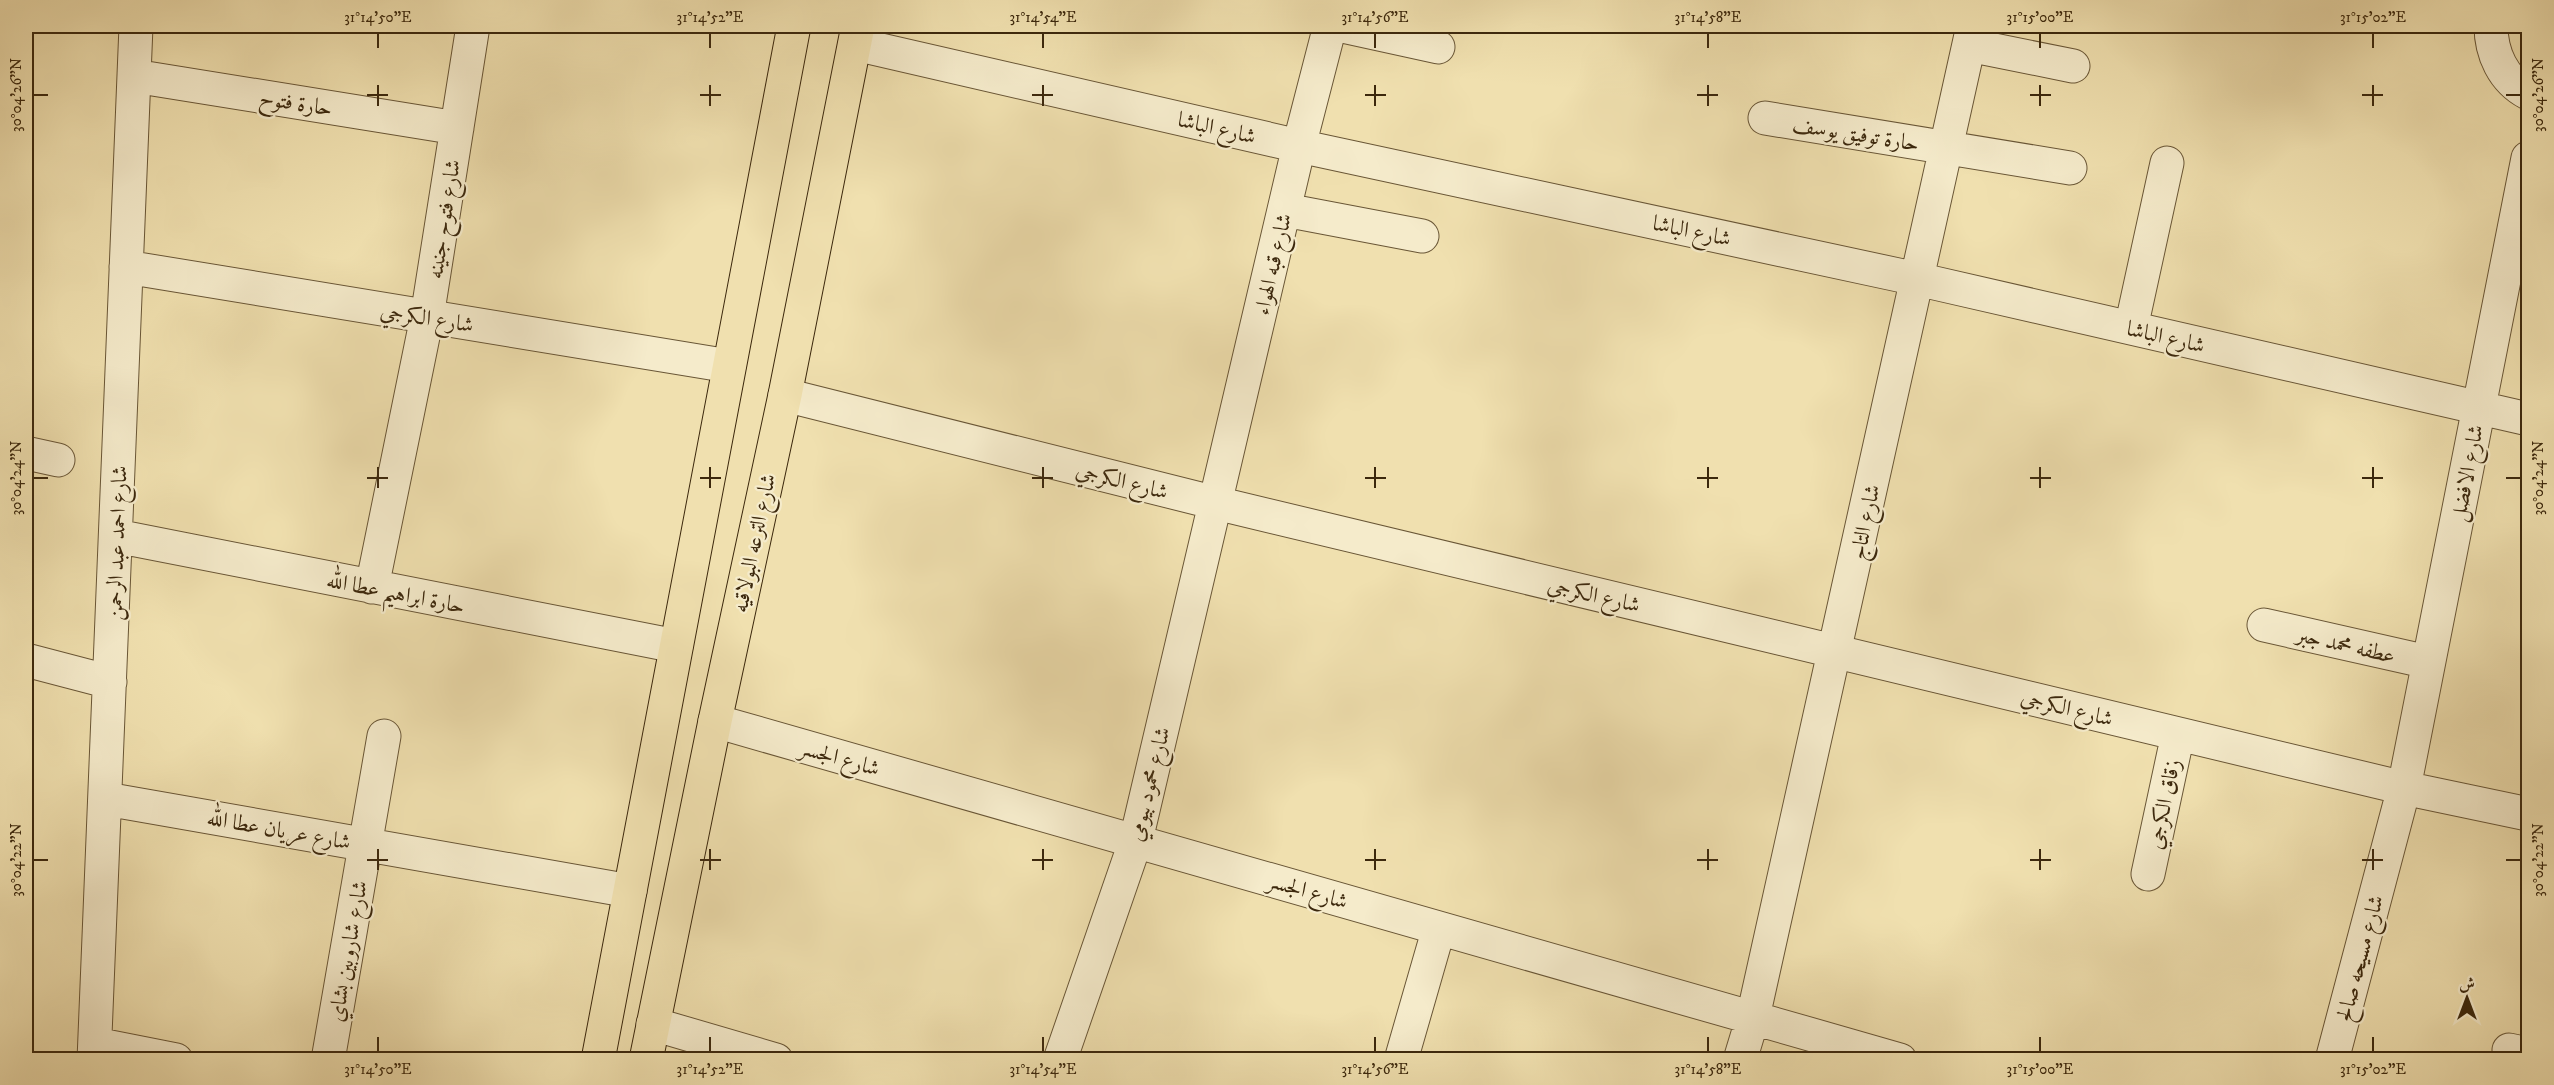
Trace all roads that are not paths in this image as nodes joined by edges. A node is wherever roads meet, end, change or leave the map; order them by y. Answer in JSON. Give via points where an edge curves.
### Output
{"nodes":[{"id":1,"x":136,"y":26,"type":"edge"},
{"id":2,"x":472,"y":26,"type":"edge"},
{"id":3,"x":794,"y":26,"type":"edge"},
{"id":4,"x":1330,"y":26,"type":"edge"},
{"id":5,"x":1342,"y":26,"type":"edge"},
{"id":6,"x":2491,"y":26,"type":"edge"},
{"id":7,"x":857,"y":35,"type":"edge"},
{"id":8,"x":1971,"y":35,"type":"edge"},
{"id":9,"x":1438,"y":47,"type":"dead end"},
{"id":10,"x":2073,"y":66,"type":"dead end"},
{"id":11,"x":134,"y":76,"type":"junction"},
{"id":12,"x":2529,"y":93,"type":"edge"},
{"id":13,"x":1765,"y":118,"type":"dead end"},
{"id":14,"x":457,"y":128,"type":"junction"},
{"id":15,"x":1299,"y":146,"type":"junction"},
{"id":16,"x":1946,"y":148,"type":"junction"},
{"id":17,"x":2529,"y":158,"type":"edge"},
{"id":18,"x":2167,"y":164,"type":"dead end"},
{"id":19,"x":2070,"y":168,"type":"dead end"},
{"id":20,"x":1285,"y":210,"type":"junction"},
{"id":21,"x":1422,"y":236,"type":"dead end"},
{"id":22,"x":126,"y":267,"type":"junction"},
{"id":23,"x":1917,"y":279,"type":"junction"},
{"id":24,"x":427,"y":317,"type":"junction"},
{"id":25,"x":2131,"y":328,"type":"junction"},
{"id":26,"x":729,"y":366,"type":"junction"},
{"id":27,"x":785,"y":395,"type":"junction"},
{"id":28,"x":2478,"y":408,"type":"junction"},
{"id":29,"x":2529,"y":419,"type":"edge"},
{"id":30,"x":26,"y":453,"type":"edge"},
{"id":31,"x":58,"y":460,"type":"dead end"},
{"id":32,"x":1216,"y":503,"type":"junction"},
{"id":33,"x":116,"y":536,"type":"junction"},
{"id":34,"x":372,"y":587,"type":"junction"},
{"id":35,"x":2264,"y":625,"type":"dead end"},
{"id":36,"x":676,"y":646,"type":"junction"},
{"id":37,"x":1836,"y":651,"type":"junction"},
{"id":38,"x":26,"y":660,"type":"edge"},
{"id":39,"x":2428,"y":662,"type":"junction"},
{"id":40,"x":110,"y":682,"type":"junction"},
{"id":41,"x":715,"y":722,"type":"junction"},
{"id":42,"x":2178,"y":734,"type":"junction"},
{"id":43,"x":384,"y":736,"type":"dead end"},
{"id":44,"x":2404,"y":788,"type":"junction"},
{"id":45,"x":105,"y":799,"type":"junction"},
{"id":46,"x":2529,"y":814,"type":"edge"},
{"id":47,"x":1136,"y":840,"type":"junction"},
{"id":48,"x":365,"y":844,"type":"junction"},
{"id":49,"x":2148,"y":874,"type":"dead end"},
{"id":50,"x":630,"y":891,"type":"junction"},
{"id":51,"x":1439,"y":928,"type":"junction"},
{"id":52,"x":1753,"y":1017,"type":"junction"},
{"id":53,"x":653,"y":1024,"type":"junction"},
{"id":54,"x":95,"y":1052,"type":"edge"},
{"id":55,"x":176,"y":1059,"type":"edge"},
{"id":56,"x":328,"y":1059,"type":"edge"},
{"id":57,"x":598,"y":1059,"type":"edge"},
{"id":58,"x":646,"y":1059,"type":"edge"},
{"id":59,"x":776,"y":1059,"type":"edge"},
{"id":60,"x":1060,"y":1059,"type":"edge"},
{"id":61,"x":1401,"y":1059,"type":"edge"},
{"id":62,"x":1740,"y":1059,"type":"edge"},
{"id":63,"x":1900,"y":1059,"type":"edge"},
{"id":64,"x":2332,"y":1059,"type":"edge"}],
"edges":[{"from":1,"to":11,"type":"street","name":"شارع احمد عبد الرحمن"},
{"from":2,"to":14,"type":"street","name":"شارع فتوح جنينه"},
{"from":3,"to":26,"type":"main road"},
{"from":4,"to":15,"type":"street","name":"شارع قبه الهواء"},
{"from":5,"to":9,"type":"street"},
{"from":6,"to":12,"type":"street","via":[[2496,57],[2507,75]]},
{"from":7,"to":15,"type":"street","name":"شارع الباشا"},
{"from":7,"to":27,"type":"main road","name":"شارع الترعه البولاقيه"},
{"from":8,"to":10,"type":"street"},
{"from":8,"to":16,"type":"street","name":"شارع التاج"},
{"from":11,"to":14,"type":"street","name":"حارة فتوح"},
{"from":11,"to":22,"type":"street","name":"شارع احمد عبد الرحمن"},
{"from":13,"to":16,"type":"street","name":"حارة توفيق يوسف"},
{"from":14,"to":24,"type":"street","name":"شارع فتوح جنينه"},
{"from":15,"to":20,"type":"street","name":"شارع قبه الهواء"},
{"from":15,"to":23,"type":"street","name":"شارع الباشا"},
{"from":16,"to":19,"type":"street","name":"حارة توفيق يوسف"},
{"from":16,"to":23,"type":"street","name":"شارع التاج"},
{"from":17,"to":28,"type":"street","name":"شارع الافضل"},
{"from":18,"to":25,"type":"street"},
{"from":20,"to":21,"type":"street"},
{"from":20,"to":32,"type":"street","name":"شارع قبه الهواء"},
{"from":22,"to":24,"type":"street","name":"شارع الكرجي"},
{"from":22,"to":33,"type":"street","name":"شارع احمد عبد الرحمن"},
{"from":23,"to":25,"type":"street","name":"شارع الباشا"},
{"from":23,"to":37,"type":"street","name":"شارع التاج"},
{"from":24,"to":26,"type":"street","name":"شارع الكرجي"},
{"from":24,"to":34,"type":"street","name":"شارع فتوح جنينه"},
{"from":25,"to":28,"type":"street","name":"شارع الباشا"},
{"from":26,"to":36,"type":"main road"},
{"from":27,"to":32,"type":"street","name":"شارع الكرجي"},
{"from":27,"to":41,"type":"main road","name":"شارع الترعه البولاقيه"},
{"from":28,"to":29,"type":"street","name":"شارع الباشا"},
{"from":28,"to":39,"type":"street","name":"شارع الافضل"},
{"from":30,"to":31,"type":"street"},
{"from":32,"to":37,"type":"street","name":"شارع الكرجي"},
{"from":32,"to":47,"type":"street","name":"شارع محمود بيومي"},
{"from":33,"to":34,"type":"street","name":"حارة ابراهيم عطا الله"},
{"from":33,"to":40,"type":"street","name":"شارع احمد عبد الرحمن"},
{"from":34,"to":36,"type":"street","name":"حارة ابراهيم عطا الله"},
{"from":35,"to":39,"type":"street","name":"عطفه محمد جبر"},
{"from":36,"to":50,"type":"main road"},
{"from":37,"to":42,"type":"street","name":"شارع الكرجي"},
{"from":37,"to":52,"type":"street","name":"شارع التاج"},
{"from":38,"to":40,"type":"street"},
{"from":39,"to":44,"type":"street","name":"شارع الافضل"},
{"from":40,"to":45,"type":"street","name":"شارع احمد عبد الرحمن"},
{"from":41,"to":47,"type":"street","name":"شارع الجسر"},
{"from":41,"to":53,"type":"main road","name":"شارع الترعه البولاقيه"},
{"from":42,"to":44,"type":"street","name":"شارع الكرجي"},
{"from":42,"to":49,"type":"street","name":"زقاق الكرجي"},
{"from":43,"to":48,"type":"street","name":"شارع شاروبين بشاي"},
{"from":44,"to":46,"type":"street","name":"شارع الكرجي"},
{"from":44,"to":64,"type":"street","name":"شارع مسيحه صالح"},
{"from":45,"to":48,"type":"street","name":"شارع عريان عطا الله"},
{"from":45,"to":54,"type":"street","name":"شارع احمد عبد الرحمن"},
{"from":47,"to":51,"type":"street","name":"شارع الجسر"},
{"from":47,"to":60,"type":"street","name":"شارع محمود بيومي"},
{"from":48,"to":50,"type":"street","name":"شارع عريان عطا الله"},
{"from":48,"to":56,"type":"street","name":"شارع شاروبين بشاي"},
{"from":50,"to":57,"type":"main road"},
{"from":51,"to":52,"type":"street","name":"شارع الجسر"},
{"from":51,"to":61,"type":"street"},
{"from":52,"to":62,"type":"street","name":"شارع التاج"},
{"from":52,"to":63,"type":"street","name":"شارع الجسر"},
{"from":53,"to":58,"type":"main road","name":"شارع الترعه البولاقيه"},
{"from":53,"to":59,"type":"street"},
{"from":54,"to":55,"type":"street"}]}
